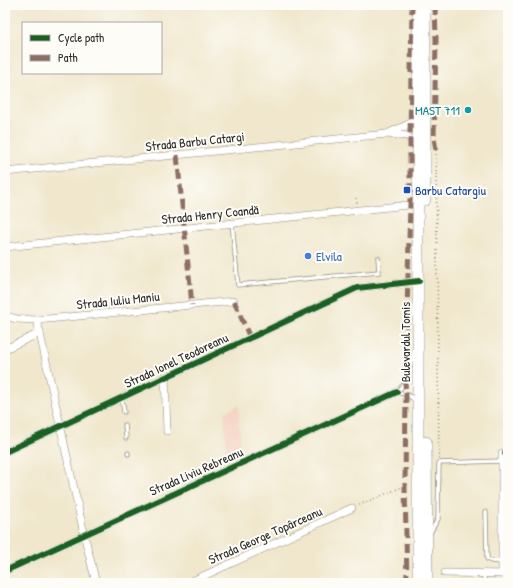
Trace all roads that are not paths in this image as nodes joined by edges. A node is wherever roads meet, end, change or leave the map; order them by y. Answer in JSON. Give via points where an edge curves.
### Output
{"nodes":[{"id":1,"x":418,"y":5,"type":"edge"},
{"id":2,"x":426,"y":5,"type":"edge"},
{"id":3,"x":425,"y":34,"type":"junction"},
{"id":4,"x":430,"y":46,"type":"dead end"},
{"id":5,"x":430,"y":96,"type":"dead end"},
{"id":6,"x":422,"y":119,"type":"junction"},
{"id":7,"x":386,"y":134,"type":"junction"},
{"id":8,"x":418,"y":145,"type":"junction"},
{"id":9,"x":5,"y":172,"type":"edge"},
{"id":10,"x":418,"y":204,"type":"junction"},
{"id":11,"x":232,"y":223,"type":"junction"},
{"id":12,"x":5,"y":247,"type":"edge"},
{"id":13,"x":378,"y":258,"type":"dead end"},
{"id":14,"x":418,"y":281,"type":"junction"},
{"id":15,"x":234,"y":301,"type":"dead end"},
{"id":16,"x":5,"y":316,"type":"edge"},
{"id":17,"x":37,"y":320,"type":"junction"},
{"id":18,"x":40,"y":333,"type":"junction"},
{"id":19,"x":419,"y":335,"type":"junction"},
{"id":20,"x":5,"y":349,"type":"edge"},
{"id":21,"x":165,"y":378,"type":"junction"},
{"id":22,"x":397,"y":392,"type":"junction"},
{"id":23,"x":122,"y":398,"type":"junction"},
{"id":24,"x":418,"y":402,"type":"junction"},
{"id":25,"x":124,"y":412,"type":"dead end"},
{"id":26,"x":125,"y":425,"type":"dead end"},
{"id":27,"x":61,"y":426,"type":"junction"},
{"id":28,"x":167,"y":431,"type":"dead end"},
{"id":29,"x":126,"y":438,"type":"dead end"},
{"id":30,"x":5,"y":452,"type":"edge"},
{"id":31,"x":502,"y":453,"type":"dead end"},
{"id":32,"x":502,"y":461,"type":"junction"},
{"id":33,"x":352,"y":508,"type":"road end"},
{"id":34,"x":486,"y":512,"type":"dead end"},
{"id":35,"x":505,"y":520,"type":"edge"},
{"id":36,"x":84,"y":534,"type":"junction"},
{"id":37,"x":427,"y":539,"type":"junction"},
{"id":38,"x":502,"y":562,"type":"junction"},
{"id":39,"x":5,"y":570,"type":"edge"},
{"id":40,"x":445,"y":573,"type":"dead end"},
{"id":41,"x":484,"y":574,"type":"junction"},
{"id":42,"x":505,"y":574,"type":"edge"},
{"id":43,"x":96,"y":583,"type":"edge"},
{"id":44,"x":188,"y":583,"type":"edge"},
{"id":45,"x":418,"y":583,"type":"edge"},
{"id":46,"x":427,"y":583,"type":"edge"},
{"id":47,"x":484,"y":583,"type":"edge"}],
"edges":[{"from":1,"to":6,"type":"main road","name":"Bulevardul Tomis"},
{"from":2,"to":3,"type":"main road","name":"Bulevardul Tomis"},
{"from":3,"to":4,"type":"lane"},
{"from":3,"to":6,"type":"main road","name":"Bulevardul Tomis"},
{"from":5,"to":6,"type":"lane","via":[[430,111]]},
{"from":6,"to":7,"type":"street","name":"Strada Barbu Catargi"},
{"from":6,"to":8,"type":"main road","name":"Bulevardul Tomis"},
{"from":6,"to":37,"type":"main road","name":"Bulevardul Tomis"},
{"from":7,"to":8,"type":"street","name":"Strada Barbu Catargi","via":[[407,136]]},
{"from":7,"to":9,"type":"street","name":"Strada Barbu Catargi"},
{"from":8,"to":10,"type":"main road","name":"Bulevardul Tomis"},
{"from":10,"to":11,"type":"street","name":"Strada Henry Coandă"},
{"from":10,"to":14,"type":"main road","name":"Bulevardul Tomis"},
{"from":11,"to":12,"type":"street","name":"Strada Henry Coandă"},
{"from":11,"to":13,"type":"lane","via":[[238,285],[379,272]]},
{"from":14,"to":19,"type":"main road","name":"Bulevardul Tomis"},
{"from":14,"to":21,"type":"street","name":"Strada Ionel Teodoreanu","via":[[356,288]]},
{"from":15,"to":17,"type":"street","name":"Strada Iuliu Maniu"},
{"from":16,"to":17,"type":"street","name":"Strada Iuliu Maniu"},
{"from":17,"to":18,"type":"street"},
{"from":18,"to":20,"type":"street"},
{"from":18,"to":27,"type":"street"},
{"from":19,"to":22,"type":"lane","via":[[405,383]]},
{"from":19,"to":24,"type":"main road","name":"Bulevardul Tomis"},
{"from":21,"to":23,"type":"street","name":"Strada Ionel Teodoreanu"},
{"from":21,"to":28,"type":"street"},
{"from":22,"to":24,"type":"lane","via":[[408,395]]},
{"from":22,"to":36,"type":"street","name":"Strada Liviu Rebreanu"},
{"from":23,"to":25,"type":"lane"},
{"from":23,"to":27,"type":"street","name":"Strada Ionel Teodoreanu"},
{"from":24,"to":45,"type":"main road","name":"Bulevardul Tomis"},
{"from":26,"to":29,"type":"lane"},
{"from":27,"to":30,"type":"street","name":"Strada Ionel Teodoreanu"},
{"from":27,"to":36,"type":"street"},
{"from":31,"to":32,"type":"street"},
{"from":32,"to":35,"type":"street"},
{"from":32,"to":37,"type":"lane","via":[[439,463],[438,519]]},
{"from":33,"to":44,"type":"street","name":"Strada George Topârceanu"},
{"from":34,"to":38,"type":"lane","via":[[487,559]]},
{"from":35,"to":38,"type":"street"},
{"from":36,"to":39,"type":"street","name":"Strada Liviu Rebreanu"},
{"from":36,"to":43,"type":"street"},
{"from":37,"to":46,"type":"main road","name":"Bulevardul Tomis"},
{"from":38,"to":42,"type":"street"},
{"from":40,"to":41,"type":"street"},
{"from":41,"to":42,"type":"street"},
{"from":41,"to":47,"type":"lane"}]}
